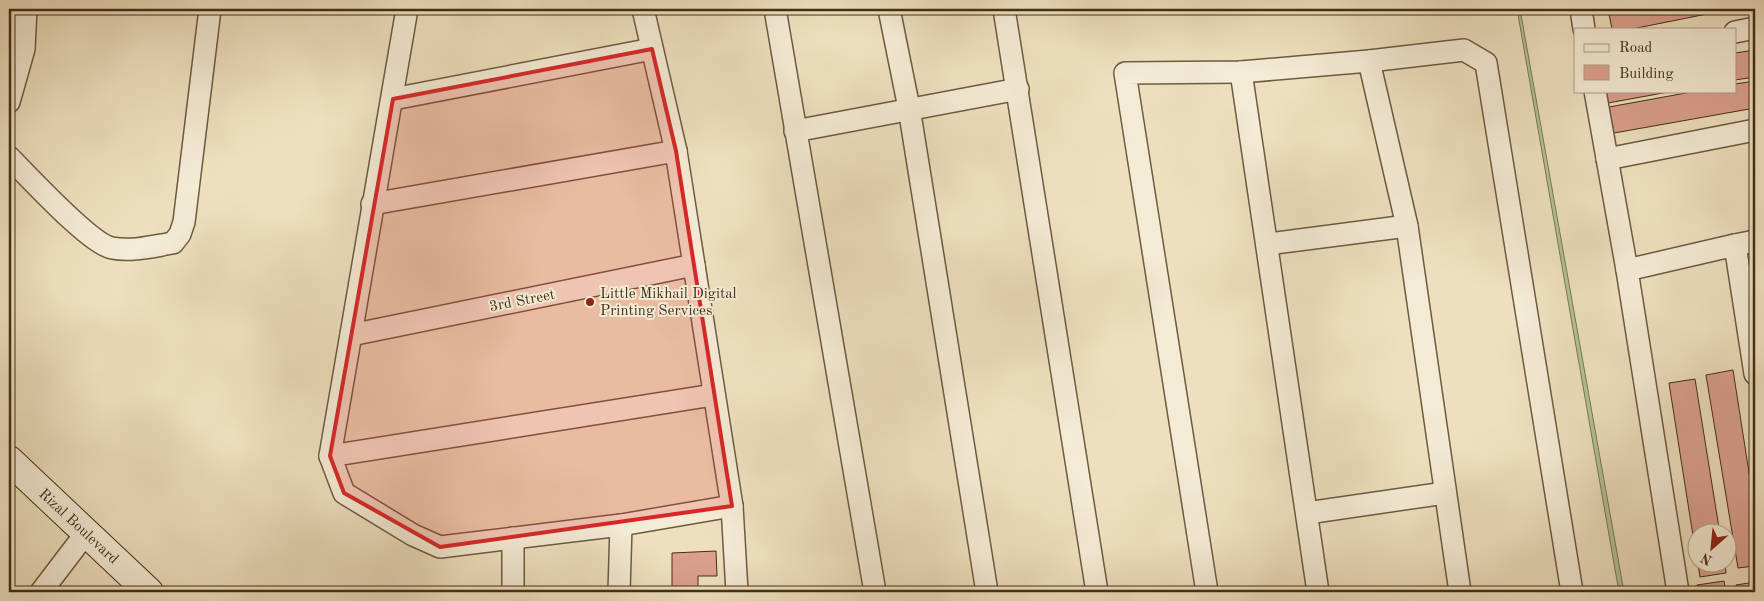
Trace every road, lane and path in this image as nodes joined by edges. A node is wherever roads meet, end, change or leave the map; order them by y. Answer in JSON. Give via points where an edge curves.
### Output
{"nodes":[{"id":1,"x":26,"y":9,"type":"edge"},
{"id":2,"x":210,"y":9,"type":"edge"},
{"id":3,"x":407,"y":9,"type":"edge"},
{"id":4,"x":643,"y":9,"type":"edge"},
{"id":5,"x":775,"y":9,"type":"edge"},
{"id":6,"x":889,"y":9,"type":"edge"},
{"id":7,"x":1004,"y":9,"type":"edge"},
{"id":8,"x":1580,"y":9,"type":"edge"},
{"id":9,"x":1584,"y":28,"type":"edge"},
{"id":10,"x":1755,"y":28,"type":"edge"},
{"id":11,"x":1736,"y":32,"type":"edge"},
{"id":12,"x":652,"y":49,"type":"junction"},
{"id":13,"x":1369,"y":61,"type":"junction"},
{"id":14,"x":1241,"y":72,"type":"junction"},
{"id":15,"x":1018,"y":89,"type":"junction"},
{"id":16,"x":1595,"y":92,"type":"edge"},
{"id":17,"x":392,"y":99,"type":"junction"},
{"id":18,"x":9,"y":102,"type":"edge"},
{"id":19,"x":909,"y":108,"type":"junction"},
{"id":20,"x":1755,"y":130,"type":"edge"},
{"id":21,"x":795,"y":131,"type":"junction"},
{"id":22,"x":676,"y":151,"type":"junction"},
{"id":23,"x":9,"y":156,"type":"edge"},
{"id":24,"x":1607,"y":159,"type":"junction"},
{"id":25,"x":372,"y":204,"type":"junction"},
{"id":26,"x":1407,"y":226,"type":"junction"},
{"id":27,"x":1745,"y":243,"type":"edge"},
{"id":28,"x":1268,"y":244,"type":"junction"},
{"id":29,"x":694,"y":265,"type":"junction"},
{"id":30,"x":1627,"y":270,"type":"junction"},
{"id":31,"x":351,"y":335,"type":"junction"},
{"id":32,"x":1755,"y":374,"type":"edge"},
{"id":33,"x":713,"y":395,"type":"junction"},
{"id":34,"x":330,"y":456,"type":"junction"},
{"id":35,"x":9,"y":460,"type":"edge"},
{"id":36,"x":1445,"y":493,"type":"junction"},
{"id":37,"x":732,"y":506,"type":"junction"},
{"id":38,"x":1307,"y":513,"type":"junction"},
{"id":39,"x":620,"y":525,"type":"junction"},
{"id":40,"x":86,"y":533,"type":"junction"},
{"id":41,"x":513,"y":538,"type":"junction"},
{"id":42,"x":41,"y":592,"type":"edge"},
{"id":43,"x":149,"y":592,"type":"edge"},
{"id":44,"x":513,"y":592,"type":"edge"},
{"id":45,"x":619,"y":592,"type":"edge"},
{"id":46,"x":737,"y":592,"type":"edge"},
{"id":47,"x":875,"y":592,"type":"edge"},
{"id":48,"x":987,"y":592,"type":"edge"},
{"id":49,"x":1097,"y":592,"type":"edge"},
{"id":50,"x":1208,"y":592,"type":"edge"},
{"id":51,"x":1318,"y":592,"type":"edge"},
{"id":52,"x":1460,"y":592,"type":"edge"},
{"id":53,"x":1572,"y":592,"type":"edge"},
{"id":54,"x":1678,"y":592,"type":"edge"}],
"edges":[{"from":1,"to":18,"type":"street","via":[[24,49]]},
{"from":2,"to":23,"type":"street","via":[[184,222],[173,243],[124,249],[105,246],[77,225]]},
{"from":3,"to":17,"type":"street"},
{"from":4,"to":12,"type":"street"},
{"from":5,"to":21,"type":"street"},
{"from":6,"to":19,"type":"street"},
{"from":7,"to":15,"type":"street"},
{"from":8,"to":9,"type":"street"},
{"from":10,"to":11,"type":"street"},
{"from":12,"to":17,"type":"street"},
{"from":12,"to":22,"type":"street"},
{"from":13,"to":14,"type":"street"},
{"from":13,"to":26,"type":"street"},
{"from":13,"to":53,"type":"street","via":[[1464,50],[1486,63]]},
{"from":14,"to":28,"type":"street"},
{"from":14,"to":50,"type":"street","via":[[1125,73]]},
{"from":15,"to":19,"type":"street"},
{"from":15,"to":49,"type":"street"},
{"from":16,"to":24,"type":"street"},
{"from":17,"to":25,"type":"street"},
{"from":19,"to":21,"type":"street"},
{"from":19,"to":48,"type":"street"},
{"from":20,"to":24,"type":"street"},
{"from":21,"to":47,"type":"street"},
{"from":22,"to":25,"type":"street"},
{"from":22,"to":29,"type":"street"},
{"from":24,"to":30,"type":"street"},
{"from":25,"to":31,"type":"street"},
{"from":26,"to":28,"type":"street"},
{"from":26,"to":36,"type":"street"},
{"from":27,"to":30,"type":"street"},
{"from":27,"to":32,"type":"street"},
{"from":28,"to":38,"type":"street"},
{"from":29,"to":31,"type":"street","name":"3rd Street"},
{"from":29,"to":33,"type":"street"},
{"from":30,"to":54,"type":"street"},
{"from":31,"to":34,"type":"street"},
{"from":33,"to":34,"type":"street"},
{"from":33,"to":37,"type":"street"},
{"from":34,"to":41,"type":"street","via":[[344,493],[413,535],[440,547]]},
{"from":35,"to":40,"type":"main road","name":"Rizal Boulevard"},
{"from":36,"to":38,"type":"street"},
{"from":36,"to":52,"type":"street"},
{"from":37,"to":39,"type":"street"},
{"from":37,"to":46,"type":"street"},
{"from":38,"to":51,"type":"street"},
{"from":39,"to":41,"type":"street"},
{"from":39,"to":45,"type":"street"},
{"from":40,"to":42,"type":"street"},
{"from":40,"to":43,"type":"main road","name":"Rizal Boulevard"},
{"from":41,"to":44,"type":"street"}]}
